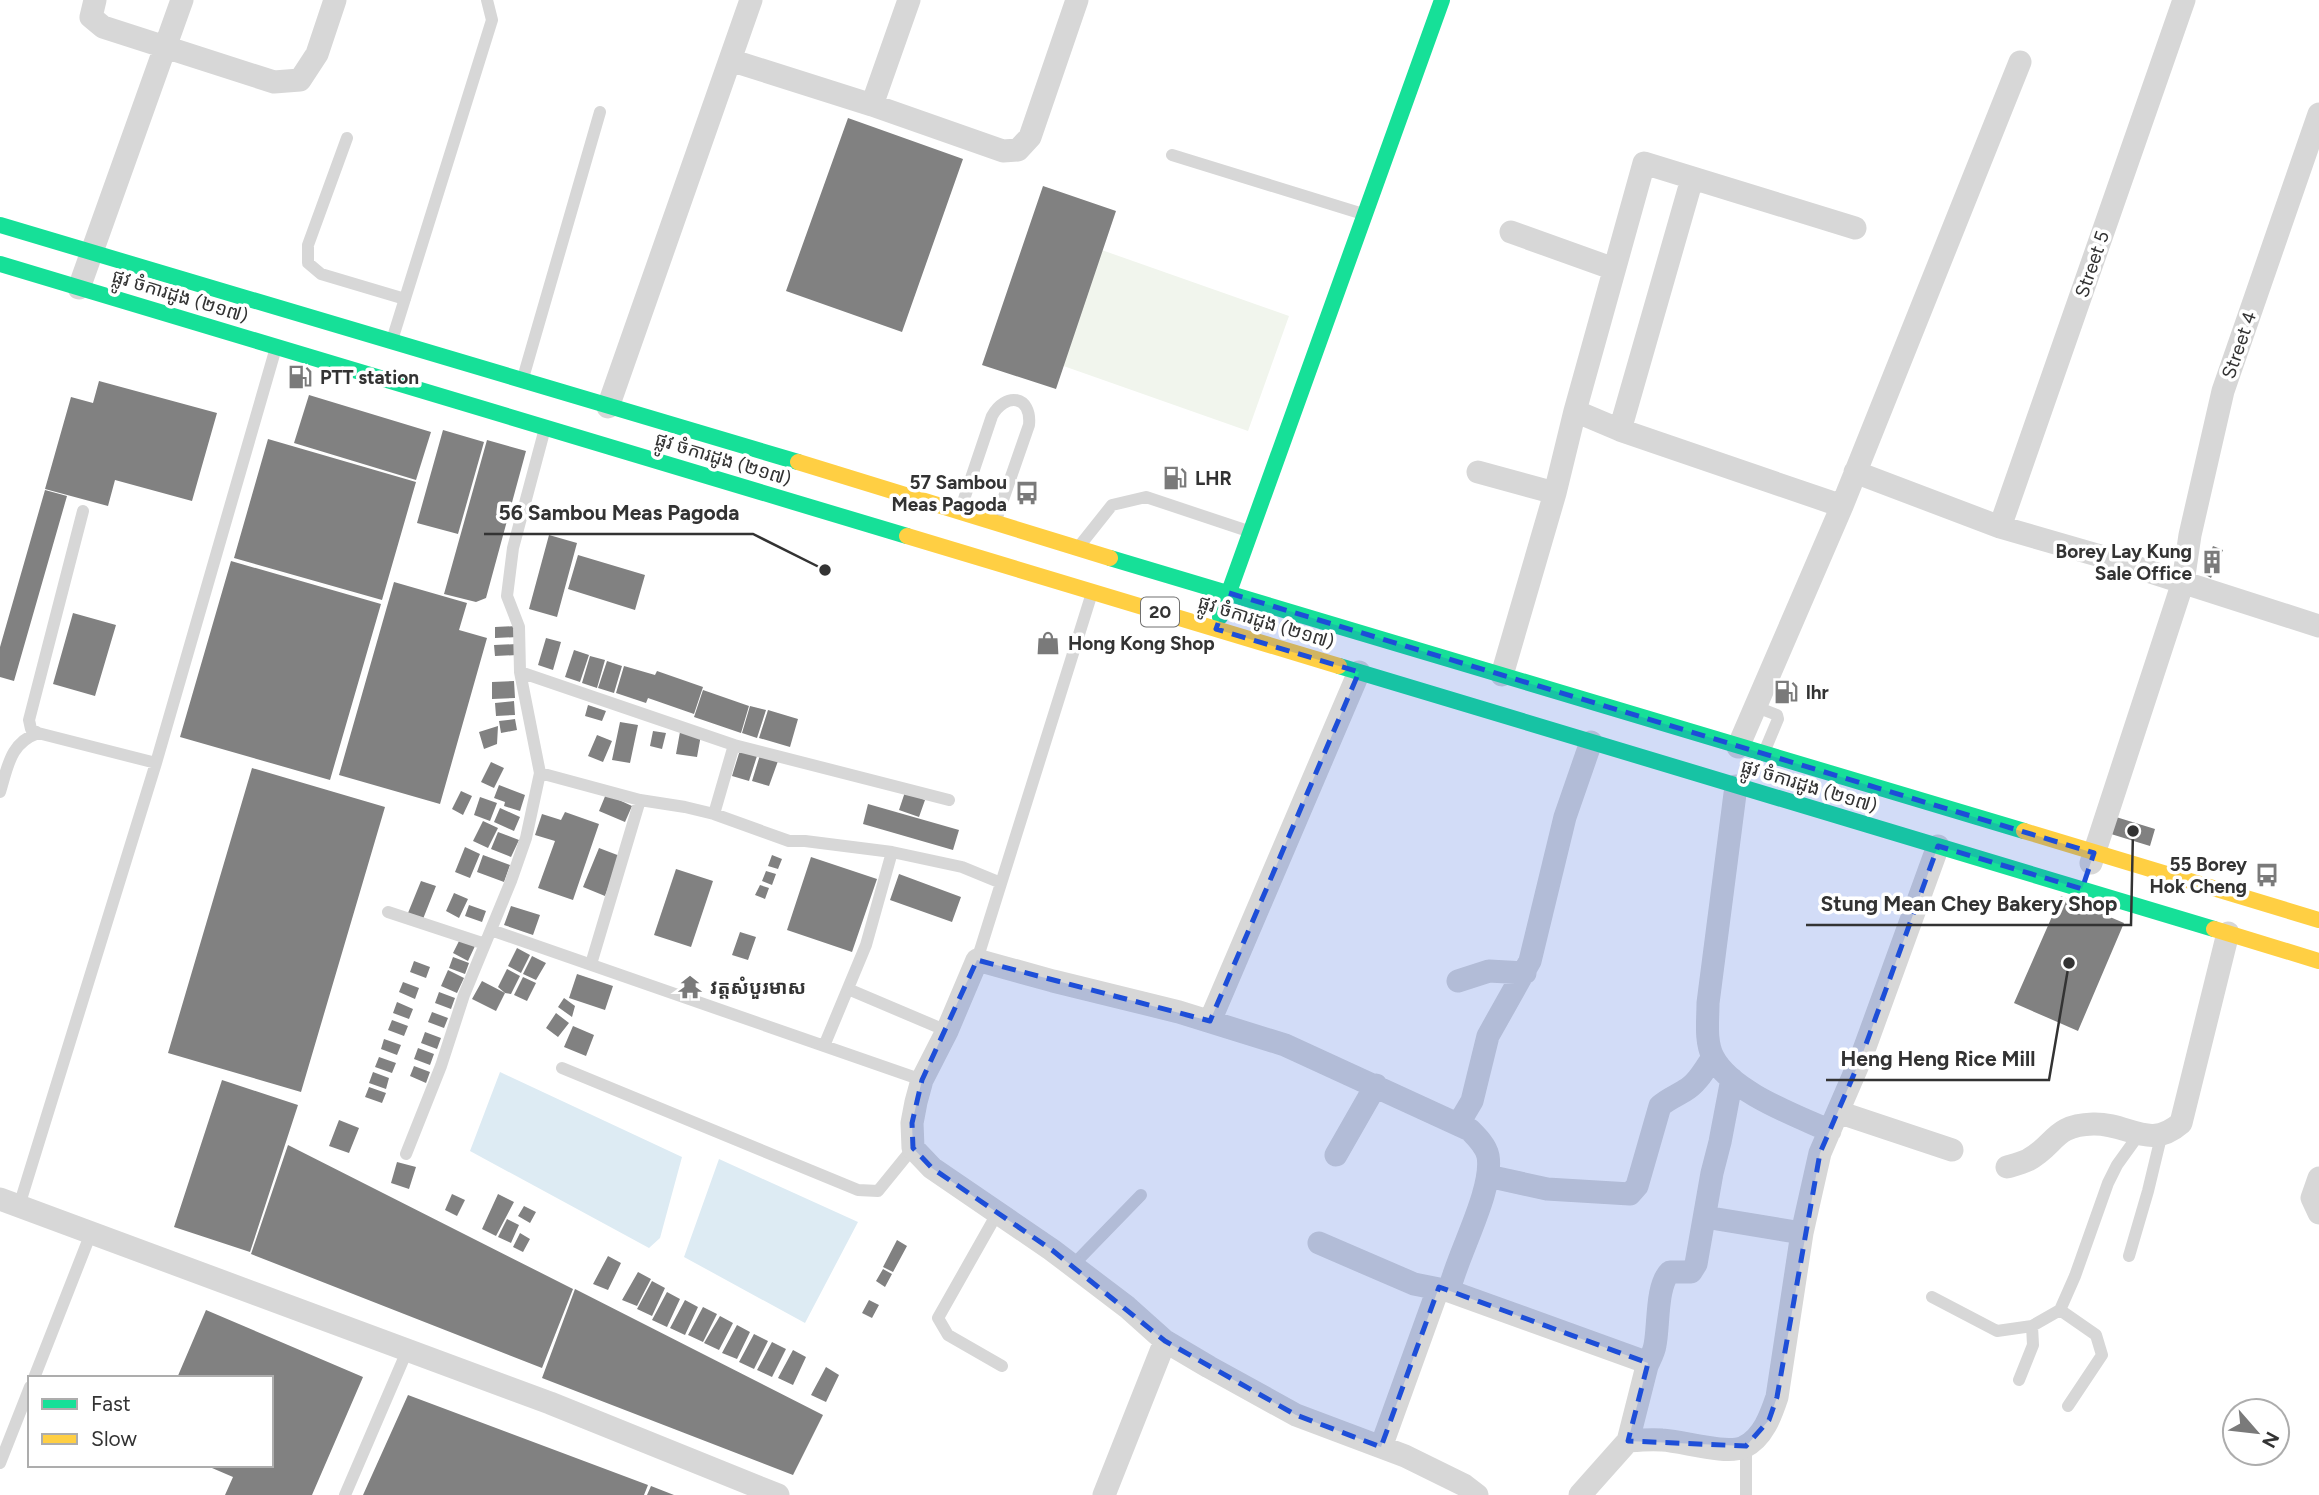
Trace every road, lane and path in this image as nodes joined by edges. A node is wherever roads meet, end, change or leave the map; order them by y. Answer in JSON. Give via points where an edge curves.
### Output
{"nodes":[{"id":1,"x":95,"y":0,"type":"edge"},
{"id":2,"x":182,"y":0,"type":"edge"},
{"id":3,"x":335,"y":0,"type":"edge"},
{"id":4,"x":487,"y":0,"type":"edge"},
{"id":5,"x":751,"y":0,"type":"edge"},
{"id":6,"x":909,"y":0,"type":"edge"},
{"id":7,"x":1077,"y":0,"type":"edge"},
{"id":8,"x":1442,"y":0,"type":"edge"},
{"id":9,"x":2184,"y":0,"type":"edge"},
{"id":10,"x":166,"y":47,"type":"junction"},
{"id":11,"x":730,"y":60,"type":"junction"},
{"id":12,"x":2020,"y":62,"type":"dead end"},
{"id":13,"x":872,"y":105,"type":"junction"},
{"id":14,"x":600,"y":112,"type":"dead end"},
{"id":15,"x":2319,"y":114,"type":"edge"},
{"id":16,"x":347,"y":138,"type":"dead end"},
{"id":17,"x":1172,"y":155,"type":"dead end"},
{"id":18,"x":1692,"y":179,"type":"junction"},
{"id":19,"x":1365,"y":214,"type":"junction"},
{"id":20,"x":0,"y":225,"type":"edge"},
{"id":21,"x":1854,"y":228,"type":"dead end"},
{"id":22,"x":1511,"y":232,"type":"dead end"},
{"id":23,"x":92,"y":252,"type":"junction"},
{"id":24,"x":0,"y":264,"type":"edge"},
{"id":25,"x":1614,"y":269,"type":"junction"},
{"id":26,"x":79,"y":288,"type":"junction"},
{"id":27,"x":405,"y":299,"type":"junction"},
{"id":28,"x":281,"y":328,"type":"junction"},
{"id":29,"x":391,"y":342,"type":"junction"},
{"id":30,"x":522,"y":381,"type":"junction"},
{"id":31,"x":608,"y":407,"type":"junction"},
{"id":32,"x":1575,"y":411,"type":"junction"},
{"id":33,"x":545,"y":428,"type":"junction"},
{"id":34,"x":1620,"y":430,"type":"junction"},
{"id":35,"x":1478,"y":472,"type":"dead end"},
{"id":36,"x":1855,"y":472,"type":"junction"},
{"id":37,"x":1555,"y":493,"type":"junction"},
{"id":38,"x":1842,"y":506,"type":"junction"},
{"id":39,"x":960,"y":510,"type":"junction"},
{"id":40,"x":83,"y":511,"type":"dead end"},
{"id":41,"x":995,"y":521,"type":"junction"},
{"id":42,"x":2000,"y":527,"type":"junction"},
{"id":43,"x":1251,"y":532,"type":"junction"},
{"id":44,"x":1078,"y":548,"type":"junction"},
{"id":45,"x":2183,"y":582,"type":"junction"},
{"id":46,"x":1093,"y":592,"type":"junction"},
{"id":47,"x":1229,"y":593,"type":"junction"},
{"id":48,"x":2319,"y":626,"type":"edge"},
{"id":49,"x":1216,"y":629,"type":"junction"},
{"id":50,"x":520,"y":672,"type":"junction"},
{"id":51,"x":1359,"y":672,"type":"junction"},
{"id":52,"x":1502,"y":675,"type":"junction"},
{"id":53,"x":1754,"y":706,"type":"junction"},
{"id":54,"x":38,"y":733,"type":"junction"},
{"id":55,"x":1591,"y":742,"type":"junction"},
{"id":56,"x":734,"y":745,"type":"junction"},
{"id":57,"x":1738,"y":747,"type":"junction"},
{"id":58,"x":1764,"y":755,"type":"junction"},
{"id":59,"x":156,"y":763,"type":"junction"},
{"id":60,"x":540,"y":773,"type":"junction"},
{"id":61,"x":1736,"y":786,"type":"junction"},
{"id":62,"x":0,"y":792,"type":"edge"},
{"id":63,"x":640,"y":800,"type":"junction"},
{"id":64,"x":949,"y":800,"type":"dead end"},
{"id":65,"x":715,"y":814,"type":"junction"},
{"id":66,"x":1938,"y":846,"type":"junction"},
{"id":67,"x":892,"y":852,"type":"junction"},
{"id":68,"x":2094,"y":853,"type":"junction"},
{"id":69,"x":1002,"y":883,"type":"junction"},
{"id":70,"x":2082,"y":889,"type":"junction"},
{"id":71,"x":388,"y":912,"type":"dead end"},
{"id":72,"x":2319,"y":920,"type":"edge"},
{"id":73,"x":491,"y":930,"type":"junction"},
{"id":74,"x":2228,"y":933,"type":"junction"},
{"id":75,"x":485,"y":944,"type":"junction"},
{"id":76,"x":977,"y":960,"type":"junction"},
{"id":77,"x":2319,"y":961,"type":"edge"},
{"id":78,"x":591,"y":964,"type":"junction"},
{"id":79,"x":1525,"y":973,"type":"junction"},
{"id":80,"x":1458,"y":981,"type":"dead end"},
{"id":81,"x":848,"y":989,"type":"junction"},
{"id":82,"x":1210,"y":1021,"type":"junction"},
{"id":83,"x":947,"y":1031,"type":"junction"},
{"id":84,"x":824,"y":1046,"type":"junction"},
{"id":85,"x":1713,"y":1057,"type":"junction"},
{"id":86,"x":562,"y":1068,"type":"dead end"},
{"id":87,"x":1732,"y":1079,"type":"junction"},
{"id":88,"x":922,"y":1080,"type":"junction"},
{"id":89,"x":1376,"y":1085,"type":"junction"},
{"id":90,"x":1834,"y":1122,"type":"junction"},
{"id":91,"x":1459,"y":1124,"type":"junction"},
{"id":92,"x":2150,"y":1135,"type":"junction"},
{"id":93,"x":914,"y":1148,"type":"junction"},
{"id":94,"x":1952,"y":1150,"type":"dead end"},
{"id":95,"x":406,"y":1154,"type":"dead end"},
{"id":96,"x":1336,"y":1155,"type":"dead end"},
{"id":97,"x":2007,"y":1167,"type":"dead end"},
{"id":98,"x":1488,"y":1176,"type":"junction"},
{"id":99,"x":2319,"y":1178,"type":"edge"},
{"id":100,"x":1141,"y":1195,"type":"dead end"},
{"id":101,"x":10,"y":1203,"type":"edge"},
{"id":102,"x":998,"y":1212,"type":"junction"},
{"id":103,"x":2319,"y":1213,"type":"edge"},
{"id":104,"x":1705,"y":1217,"type":"junction"},
{"id":105,"x":91,"y":1233,"type":"junction"},
{"id":106,"x":1802,"y":1233,"type":"junction"},
{"id":107,"x":1319,"y":1243,"type":"dead end"},
{"id":108,"x":2129,"y":1256,"type":"dead end"},
{"id":109,"x":1073,"y":1265,"type":"junction"},
{"id":110,"x":1444,"y":1290,"type":"junction"},
{"id":111,"x":1932,"y":1297,"type":"dead end"},
{"id":112,"x":2060,"y":1310,"type":"junction"},
{"id":113,"x":2032,"y":1326,"type":"junction"},
{"id":114,"x":1165,"y":1340,"type":"junction"},
{"id":115,"x":407,"y":1350,"type":"junction"},
{"id":116,"x":1002,"y":1366,"type":"dead end"},
{"id":117,"x":1647,"y":1366,"type":"junction"},
{"id":118,"x":35,"y":1376,"type":"edge"},
{"id":119,"x":2019,"y":1380,"type":"dead end"},
{"id":120,"x":28,"y":1392,"type":"edge"},
{"id":121,"x":2068,"y":1406,"type":"dead end"},
{"id":122,"x":1629,"y":1441,"type":"junction"},
{"id":123,"x":1746,"y":1446,"type":"junction"},
{"id":124,"x":1381,"y":1447,"type":"junction"},
{"id":125,"x":0,"y":1463,"type":"edge"},
{"id":126,"x":345,"y":1495,"type":"edge"},
{"id":127,"x":778,"y":1495,"type":"edge"},
{"id":128,"x":1104,"y":1495,"type":"edge"},
{"id":129,"x":1477,"y":1495,"type":"edge"},
{"id":130,"x":1580,"y":1495,"type":"edge"},
{"id":131,"x":1746,"y":1495,"type":"edge"}],
"edges":[{"from":1,"to":10,"type":"street","via":[[91,18],[103,27]]},
{"from":2,"to":10,"type":"street"},
{"from":3,"to":10,"type":"street","via":[[317,54],[300,80],[274,82]]},
{"from":4,"to":27,"type":"lane","via":[[492,20]]},
{"from":5,"to":11,"type":"street"},
{"from":6,"to":13,"type":"street"},
{"from":7,"to":13,"type":"street","via":[[1030,137],[1018,150],[1003,151]]},
{"from":8,"to":19,"type":"main road"},
{"from":9,"to":42,"type":"street","name":"Street 5"},
{"from":10,"to":23,"type":"street"},
{"from":11,"to":13,"type":"street"},
{"from":11,"to":31,"type":"street"},
{"from":12,"to":36,"type":"street"},
{"from":14,"to":30,"type":"lane"},
{"from":15,"to":45,"type":"street","name":"Street 4","via":[[2223,391]]},
{"from":16,"to":27,"type":"lane","via":[[308,244],[308,263],[321,274]]},
{"from":17,"to":19,"type":"lane"},
{"from":18,"to":21,"type":"street"},
{"from":18,"to":25,"type":"street","via":[[1644,163]]},
{"from":18,"to":34,"type":"street"},
{"from":19,"to":43,"type":"main road"},
{"from":20,"to":23,"type":"main road","name":"ផ្លូវ ចំការដូង (២១៧)","number":"20"},
{"from":22,"to":25,"type":"street"},
{"from":23,"to":26,"type":"street"},
{"from":23,"to":28,"type":"main road","name":"ផ្លូវ ចំការដូង (២១៧)","number":"20"},
{"from":24,"to":26,"type":"main road","name":"ផ្លូវ ចំការដូង (២១៧)","number":"20"},
{"from":25,"to":32,"type":"street"},
{"from":26,"to":28,"type":"main road","name":"ផ្លូវ ចំការដូង (២១៧)","number":"20"},
{"from":27,"to":29,"type":"lane"},
{"from":28,"to":29,"type":"main road","name":"ផ្លូវ ចំការដូង (២១៧)","number":"20"},
{"from":28,"to":33,"type":"main road","name":"ផ្លូវ ចំការដូង (២១៧)","number":"20"},
{"from":28,"to":59,"type":"lane"},
{"from":29,"to":30,"type":"main road","name":"ផ្លូវ ចំការដូង (២១៧)","number":"20"},
{"from":30,"to":31,"type":"main road","name":"ផ្លូវ ចំការដូង (២១៧)","number":"20"},
{"from":31,"to":39,"type":"main road","name":"ផ្លូវ ចំការដូង (២១៧)","number":"20"},
{"from":32,"to":34,"type":"street"},
{"from":32,"to":37,"type":"street"},
{"from":33,"to":46,"type":"main road","name":"ផ្លូវ ចំការដូង (២១៧)","number":"20"},
{"from":33,"to":50,"type":"lane","via":[[513,548],[507,596],[519,627]]},
{"from":34,"to":38,"type":"street"},
{"from":35,"to":37,"type":"street"},
{"from":36,"to":38,"type":"street"},
{"from":36,"to":42,"type":"street"},
{"from":37,"to":52,"type":"street"},
{"from":38,"to":53,"type":"street"},
{"from":39,"to":41,"type":"main road","name":"ផ្លូវ ចំការដូង (២១៧)","number":"20"},
{"from":39,"to":41,"type":"lane","via":[[992,416],[997,407],[1018,400],[1030,413],[1029,425]]},
{"from":40,"to":54,"type":"lane","via":[[29,720]]},
{"from":41,"to":44,"type":"main road","name":"ផ្លូវ ចំការដូង (២១៧)","number":"20"},
{"from":42,"to":45,"type":"street"},
{"from":43,"to":44,"type":"lane","via":[[1146,497],[1112,505]]},
{"from":43,"to":47,"type":"main road"},
{"from":44,"to":47,"type":"main road","name":"ផ្លូវ ចំការដូង (២១៧)","number":"20"},
{"from":45,"to":48,"type":"street"},
{"from":45,"to":68,"type":"street","name":"Street 4"},
{"from":46,"to":49,"type":"main road","name":"ផ្លូវ ចំការដូង (២១៧)","number":"20"},
{"from":46,"to":69,"type":"lane"},
{"from":47,"to":49,"type":"main road"},
{"from":47,"to":52,"type":"main road","name":"ផ្លូវ ចំការដូង (២១៧)","number":"20"},
{"from":49,"to":51,"type":"main road","name":"ផ្លូវ ចំការដូង (២១៧)","number":"20"},
{"from":50,"to":56,"type":"lane"},
{"from":50,"to":60,"type":"lane"},
{"from":51,"to":55,"type":"main road","name":"ផ្លូវ ចំការដូង (២១៧)","number":"20"},
{"from":51,"to":82,"type":"street"},
{"from":52,"to":57,"type":"main road","name":"ផ្លូវ ចំការដូង (២១៧)","number":"20"},
{"from":53,"to":57,"type":"street"},
{"from":53,"to":58,"type":"lane","via":[[1773,712],[1777,719]]},
{"from":54,"to":59,"type":"lane"},
{"from":54,"to":62,"type":"lane","via":[[12,752]]},
{"from":55,"to":61,"type":"main road","name":"ផ្លូវ ចំការដូង (២១៧)","number":"20"},
{"from":55,"to":79,"type":"street","via":[[1565,817]]},
{"from":56,"to":64,"type":"lane"},
{"from":56,"to":65,"type":"lane"},
{"from":57,"to":58,"type":"main road","name":"ផ្លូវ ចំការដូង (២១៧)","number":"20"},
{"from":58,"to":68,"type":"main road","name":"ផ្លូវ ចំការដូង (២១៧)","number":"20"},
{"from":59,"to":101,"type":"lane"},
{"from":60,"to":63,"type":"lane"},
{"from":60,"to":73,"type":"lane","via":[[526,838]]},
{"from":61,"to":66,"type":"main road","name":"ផ្លូវ ចំការដូង (២១៧)","number":"20"},
{"from":61,"to":85,"type":"street","via":[[1708,1003]]},
{"from":63,"to":65,"type":"lane"},
{"from":63,"to":78,"type":"lane"},
{"from":65,"to":67,"type":"lane","via":[[789,841]]},
{"from":66,"to":70,"type":"main road","name":"ផ្លូវ ចំការដូង (២១៧)","number":"20"},
{"from":66,"to":90,"type":"street"},
{"from":67,"to":69,"type":"lane","via":[[962,867]]},
{"from":67,"to":81,"type":"lane","via":[[866,945]]},
{"from":68,"to":70,"type":"street","name":"Street 4"},
{"from":68,"to":72,"type":"main road","name":"ផ្លូវ ចំការដូង (២១៧)","number":"20"},
{"from":69,"to":76,"type":"lane"},
{"from":70,"to":74,"type":"main road","name":"ផ្លូវ ចំការដូង (២១៧)","number":"20"},
{"from":71,"to":75,"type":"lane"},
{"from":73,"to":75,"type":"lane"},
{"from":73,"to":78,"type":"lane"},
{"from":74,"to":77,"type":"main road","name":"ផ្លូវ ចំការដូង (២១៧)","number":"20"},
{"from":74,"to":92,"type":"street","via":[[2181,1123]]},
{"from":75,"to":95,"type":"lane"},
{"from":76,"to":82,"type":"street"},
{"from":76,"to":83,"type":"street"},
{"from":78,"to":84,"type":"lane"},
{"from":79,"to":80,"type":"street","via":[[1489,971]]},
{"from":79,"to":91,"type":"street","via":[[1488,1036],[1472,1101]]},
{"from":81,"to":83,"type":"lane"},
{"from":81,"to":84,"type":"lane"},
{"from":82,"to":89,"type":"street","via":[[1285,1045]]},
{"from":83,"to":88,"type":"street"},
{"from":84,"to":88,"type":"lane"},
{"from":85,"to":87,"type":"street"},
{"from":85,"to":98,"type":"street","via":[[1686,1091],[1660,1106],[1637,1186],[1630,1194],[1548,1189]]},
{"from":86,"to":93,"type":"lane","via":[[858,1190],[878,1191]]},
{"from":87,"to":90,"type":"street","via":[[1771,1103]]},
{"from":87,"to":104,"type":"street"},
{"from":88,"to":93,"type":"street","via":[[912,1123]]},
{"from":89,"to":91,"type":"street"},
{"from":89,"to":96,"type":"street"},
{"from":90,"to":94,"type":"street"},
{"from":90,"to":106,"type":"street","via":[[1820,1153]]},
{"from":91,"to":98,"type":"street","via":[[1480,1139],[1488,1154]]},
{"from":92,"to":97,"type":"street","via":[[2096,1124],[2070,1126],[2029,1160]]},
{"from":92,"to":108,"type":"lane","via":[[2148,1191]]},
{"from":92,"to":112,"type":"lane","via":[[2117,1165]]},
{"from":93,"to":102,"type":"street","via":[[932,1168]]},
{"from":98,"to":110,"type":"street"},
{"from":99,"to":103,"type":"street","via":[[2312,1198]]},
{"from":100,"to":109,"type":"lane"},
{"from":101,"to":105,"type":"street"},
{"from":102,"to":109,"type":"street"},
{"from":102,"to":116,"type":"lane","via":[[938,1318],[948,1335]]},
{"from":104,"to":106,"type":"street"},
{"from":104,"to":117,"type":"street","via":[[1695,1268],[1686,1273],[1670,1272],[1664,1280],[1655,1345]]},
{"from":105,"to":115,"type":"street"},
{"from":105,"to":118,"type":"lane"},
{"from":106,"to":123,"type":"street","via":[[1777,1397],[1769,1420]]},
{"from":107,"to":110,"type":"street","via":[[1414,1284]]},
{"from":109,"to":114,"type":"street"},
{"from":110,"to":117,"type":"street"},
{"from":110,"to":124,"type":"street"},
{"from":111,"to":113,"type":"lane","via":[[1997,1331]]},
{"from":112,"to":113,"type":"lane"},
{"from":112,"to":121,"type":"lane","via":[[2096,1335],[2102,1355]]},
{"from":113,"to":119,"type":"lane","via":[[2034,1345]]},
{"from":114,"to":124,"type":"street","via":[[1296,1415]]},
{"from":114,"to":128,"type":"street"},
{"from":115,"to":126,"type":"lane"},
{"from":115,"to":127,"type":"street"},
{"from":117,"to":122,"type":"street"},
{"from":120,"to":125,"type":"lane"},
{"from":122,"to":123,"type":"street","via":[[1664,1440],[1730,1449]]},
{"from":122,"to":130,"type":"street"},
{"from":123,"to":131,"type":"lane"},
{"from":124,"to":129,"type":"street"}]}
